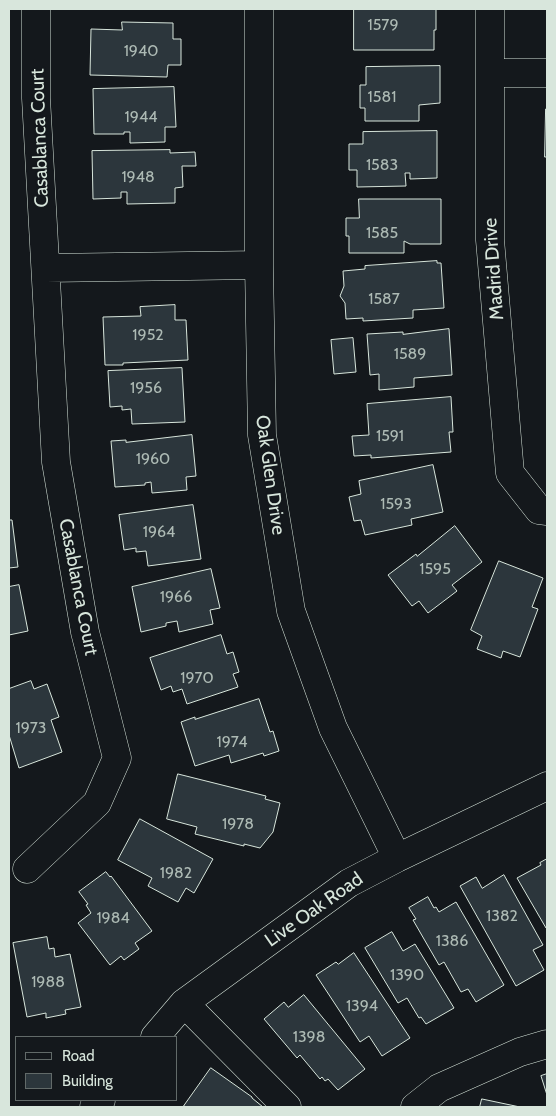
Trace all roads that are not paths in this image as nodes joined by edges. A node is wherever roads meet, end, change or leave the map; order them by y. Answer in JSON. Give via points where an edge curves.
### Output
{"nodes":[{"id":1,"x":36,"y":9,"type":"edge"},
{"id":2,"x":259,"y":9,"type":"edge"},
{"id":3,"x":490,"y":9,"type":"edge"},
{"id":4,"x":490,"y":73,"type":"junction"},
{"id":5,"x":547,"y":73,"type":"edge"},
{"id":6,"x":259,"y":265,"type":"junction"},
{"id":7,"x":46,"y":268,"type":"junction"},
{"id":8,"x":547,"y":510,"type":"edge"},
{"id":9,"x":547,"y":786,"type":"edge"},
{"id":10,"x":397,"y":858,"type":"junction"},
{"id":11,"x":26,"y":869,"type":"dead end"},
{"id":12,"x":184,"y":1003,"type":"junction"},
{"id":13,"x":156,"y":1036,"type":"edge"},
{"id":14,"x":547,"y":1044,"type":"edge"},
{"id":15,"x":286,"y":1107,"type":"edge"},
{"id":16,"x":415,"y":1107,"type":"edge"}],
"edges":[{"from":1,"to":7,"type":"street","name":"Casablanca Court","via":[[36,98]]},
{"from":2,"to":6,"type":"street","name":"Oak Glen Drive"},
{"from":3,"to":4,"type":"street","name":"Madrid Drive"},
{"from":4,"to":5,"type":"street"},
{"from":4,"to":8,"type":"street","name":"Madrid Drive","via":[[490,240],[510,473],[538,510]]},
{"from":6,"to":7,"type":"street"},
{"from":6,"to":10,"type":"street","name":"Oak Glen Drive","via":[[262,435],[291,611],[332,728]]},
{"from":7,"to":11,"type":"street","name":"Casablanca Court","via":[[56,462],[85,632],[117,758],[98,803]]},
{"from":9,"to":10,"type":"street","name":"Live Oak Road"},
{"from":10,"to":12,"type":"street","name":"Live Oak Road","via":[[349,883]]},
{"from":12,"to":13,"type":"street","name":"Live Oak Road"},
{"from":12,"to":15,"type":"street"},
{"from":14,"to":16,"type":"street","via":[[520,1052],[439,1088]]}]}
